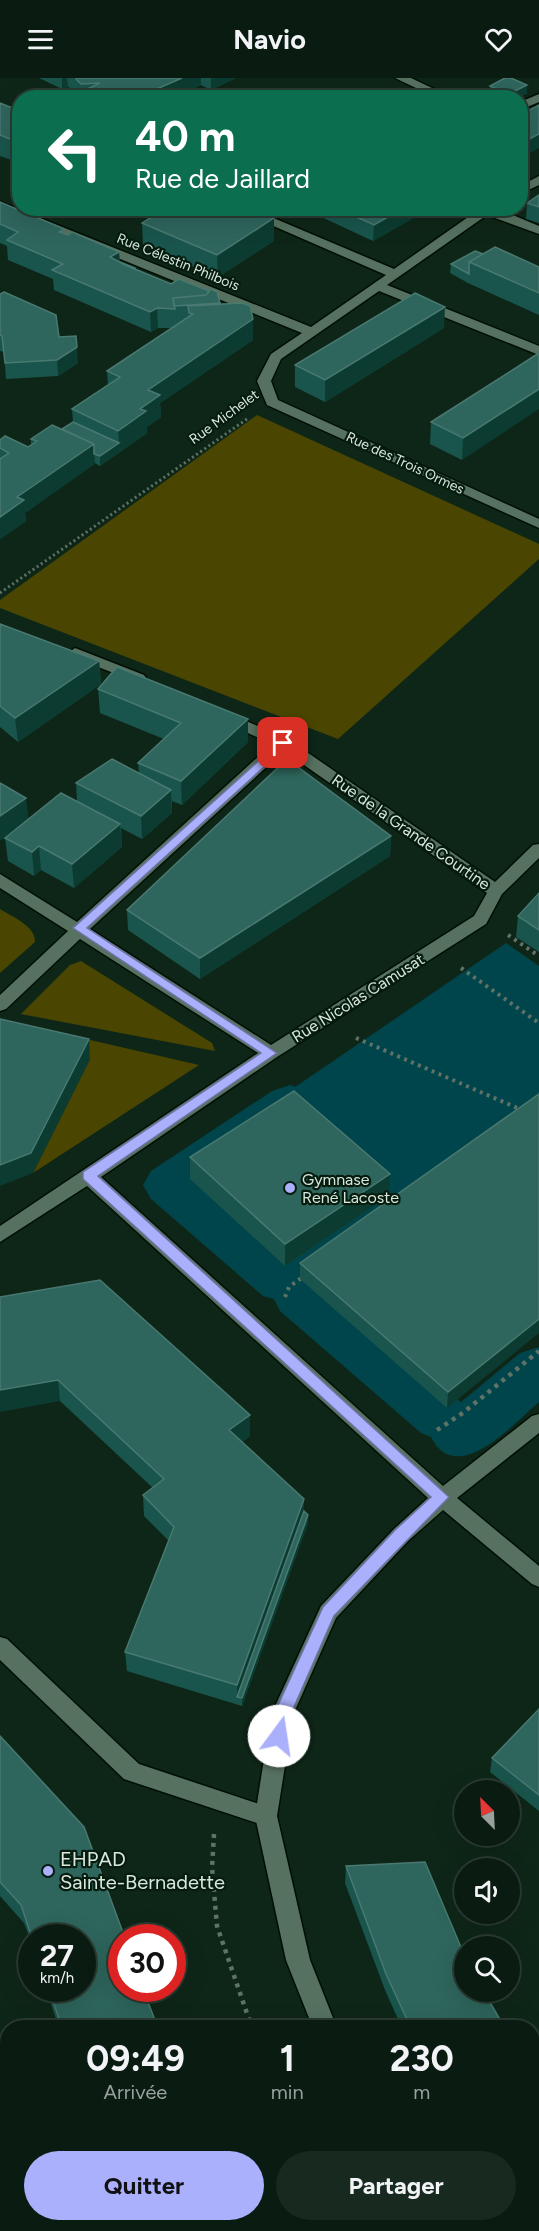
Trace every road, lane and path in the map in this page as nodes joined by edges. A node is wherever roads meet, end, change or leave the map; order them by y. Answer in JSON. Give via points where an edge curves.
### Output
{"nodes":[{"id":1,"x":401,"y":78,"type":"edge"},
{"id":2,"x":429,"y":90,"type":"edge"},
{"id":3,"x":25,"y":216,"type":"edge"},
{"id":4,"x":257,"y":216,"type":"edge"},
{"id":5,"x":480,"y":216,"type":"edge"},
{"id":6,"x":503,"y":216,"type":"edge"},
{"id":7,"x":539,"y":230,"type":"edge"},
{"id":8,"x":397,"y":275,"type":"junction"},
{"id":9,"x":381,"y":286,"type":"junction"},
{"id":10,"x":312,"y":332,"type":"junction"},
{"id":11,"x":539,"y":351,"type":"edge"},
{"id":12,"x":272,"y":402,"type":"junction"},
{"id":13,"x":539,"y":524,"type":"edge"},
{"id":14,"x":0,"y":593,"type":"edge"},
{"id":15,"x":64,"y":649,"type":"edge"},
{"id":16,"x":149,"y":682,"type":"edge"},
{"id":17,"x":211,"y":710,"type":"edge"},
{"id":18,"x":283,"y":743,"type":"junction"},
{"id":19,"x":539,"y":849,"type":"edge"},
{"id":20,"x":0,"y":880,"type":"edge"},
{"id":21,"x":496,"y":891,"type":"junction"},
{"id":22,"x":79,"y":928,"type":"junction"},
{"id":23,"x":502,"y":931,"type":"dead end"},
{"id":24,"x":539,"y":956,"type":"edge"},
{"id":25,"x":456,"y":965,"type":"dead end"},
{"id":26,"x":0,"y":1005,"type":"edge"},
{"id":27,"x":539,"y":1023,"type":"edge"},
{"id":28,"x":349,"y":1036,"type":"dead end"},
{"id":29,"x":271,"y":1053,"type":"junction"},
{"id":30,"x":516,"y":1119,"type":"edge"},
{"id":31,"x":88,"y":1176,"type":"junction"},
{"id":32,"x":0,"y":1235,"type":"edge"},
{"id":33,"x":307,"y":1274,"type":"edge"},
{"id":34,"x":285,"y":1297,"type":"dead end"},
{"id":35,"x":539,"y":1351,"type":"edge"},
{"id":36,"x":539,"y":1422,"type":"edge"},
{"id":37,"x":436,"y":1430,"type":"dead end"},
{"id":38,"x":442,"y":1497,"type":"junction"},
{"id":39,"x":539,"y":1578,"type":"edge"},
{"id":40,"x":0,"y":1646,"type":"edge"},
{"id":41,"x":225,"y":1803,"type":"junction"},
{"id":42,"x":266,"y":1816,"type":"junction"},
{"id":43,"x":249,"y":2020,"type":"edge"},
{"id":44,"x":322,"y":2020,"type":"edge"}],
"edges":[{"from":1,"to":2,"type":"street"},
{"from":3,"to":10,"type":"street","name":"Rue Célestin Philbois"},
{"from":4,"to":8,"type":"street"},
{"from":5,"to":8,"type":"street","name":"Rue Michelet"},
{"from":6,"to":7,"type":"street"},
{"from":8,"to":9,"type":"street","name":"Rue Michelet"},
{"from":9,"to":10,"type":"street","name":"Rue Michelet"},
{"from":9,"to":11,"type":"street"},
{"from":10,"to":12,"type":"street","name":"Rue Michelet","via":[[276,357],[264,381]]},
{"from":12,"to":13,"type":"street","name":"Rue des Trois Ormes"},
{"from":12,"to":14,"type":"path","name":"Rue Michelet"},
{"from":15,"to":16,"type":"street"},
{"from":17,"to":18,"type":"street","name":"Rue de la Grande Courtine"},
{"from":18,"to":21,"type":"street","name":"Rue de la Grande Courtine"},
{"from":18,"to":22,"type":"street"},
{"from":19,"to":21,"type":"street","name":"Rue Nicolas Camusat"},
{"from":20,"to":22,"type":"street"},
{"from":21,"to":29,"type":"street","name":"Rue Nicolas Camusat","via":[[480,920]]},
{"from":22,"to":26,"type":"street"},
{"from":22,"to":29,"type":"street"},
{"from":23,"to":24,"type":"path"},
{"from":25,"to":27,"type":"path"},
{"from":28,"to":30,"type":"path","via":[[526,1112]]},
{"from":29,"to":31,"type":"street","name":"Rue Nicolas Camusat"},
{"from":31,"to":32,"type":"street","name":"Rue Nicolas Camusat"},
{"from":31,"to":38,"type":"street"},
{"from":33,"to":34,"type":"path","via":[[289,1287]]},
{"from":35,"to":37,"type":"path"},
{"from":36,"to":38,"type":"street"},
{"from":38,"to":39,"type":"street"},
{"from":38,"to":42,"type":"street","via":[[328,1612],[282,1716]]},
{"from":40,"to":41,"type":"street","via":[[132,1772]]},
{"from":41,"to":42,"type":"street"},
{"from":41,"to":43,"type":"path","via":[[214,1832],[212,1868],[217,1926]]},
{"from":42,"to":44,"type":"street","via":[[298,1960]]}]}
